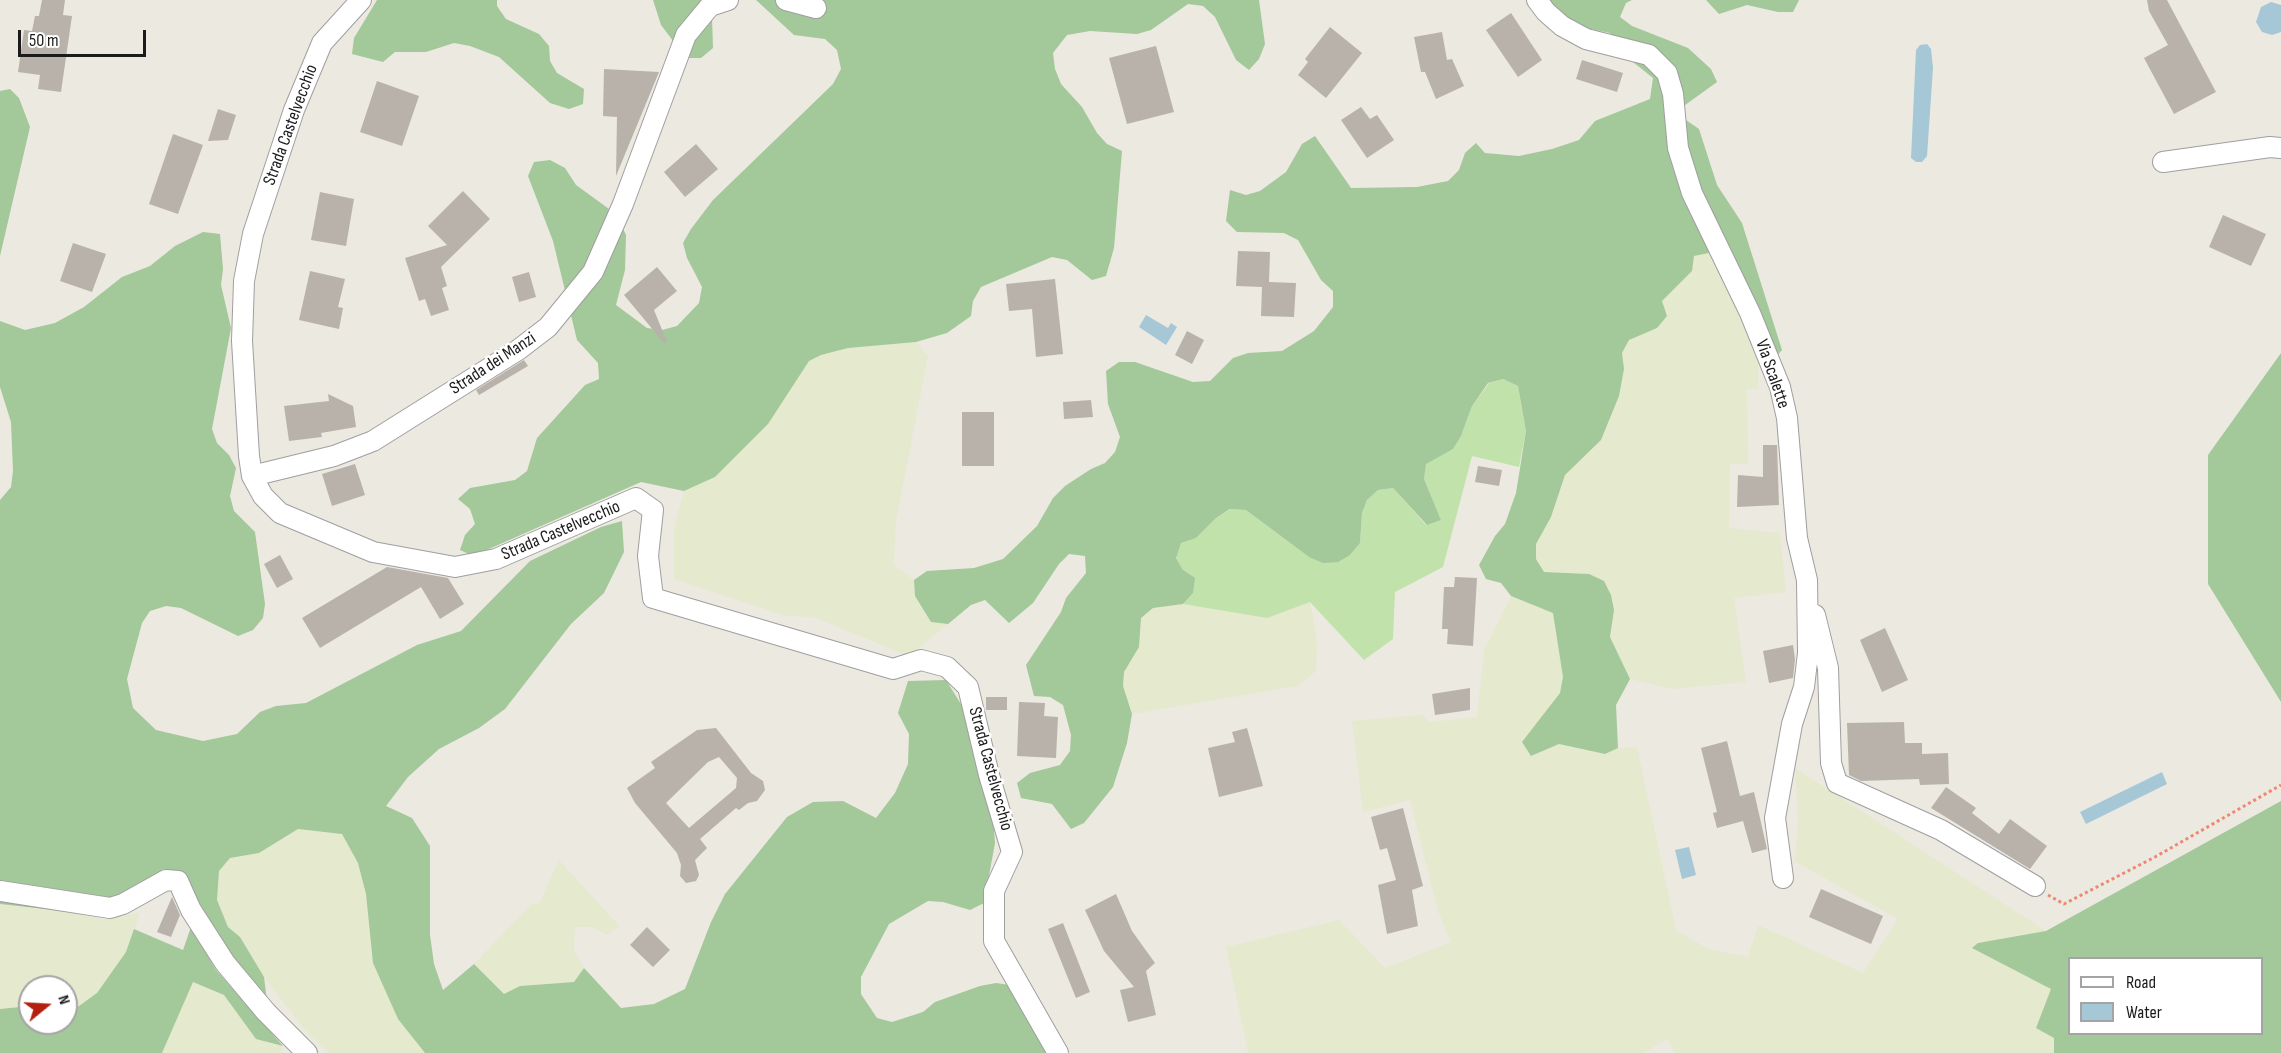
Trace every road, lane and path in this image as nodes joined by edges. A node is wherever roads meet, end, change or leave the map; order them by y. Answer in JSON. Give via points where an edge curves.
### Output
{"nodes":[{"id":1,"x":361,"y":0,"type":"edge"},
{"id":2,"x":728,"y":0,"type":"edge"},
{"id":3,"x":786,"y":0,"type":"edge"},
{"id":4,"x":1537,"y":0,"type":"edge"},
{"id":5,"x":816,"y":8,"type":"dead end"},
{"id":6,"x":2281,"y":148,"type":"edge"},
{"id":7,"x":2163,"y":162,"type":"dead end"},
{"id":8,"x":252,"y":476,"type":"junction"},
{"id":9,"x":1807,"y":580,"type":"junction"},
{"id":10,"x":2281,"y":785,"type":"edge"},
{"id":11,"x":1783,"y":878,"type":"dead end"},
{"id":12,"x":2035,"y":886,"type":"joint"},
{"id":13,"x":0,"y":891,"type":"edge"},
{"id":14,"x":307,"y":1053,"type":"edge"},
{"id":15,"x":1058,"y":1053,"type":"edge"}],
"edges":[{"from":1,"to":8,"type":"street","name":"Strada Castelvecchio","via":[[322,43],[294,110],[253,234],[244,280],[242,341]]},
{"from":2,"to":8,"type":"street","name":"Strada dei Manzi","via":[[710,6],[686,35],[623,204],[593,272],[548,327],[373,441],[334,456]]},
{"from":3,"to":5,"type":"street"},
{"from":4,"to":9,"type":"street","name":"Via Scalette","via":[[1562,26],[1586,39],[1649,55],[1666,73],[1678,148],[1692,193],[1750,313],[1780,387],[1787,418],[1797,538]]},
{"from":6,"to":7,"type":"street"},
{"from":8,"to":15,"type":"street","name":"Strada Castelvecchio","via":[[263,496],[280,513],[328,535],[374,552],[455,567],[496,559],[636,498],[653,510],[648,556],[653,598],[893,669],[921,660],[947,667],[968,687],[1012,852],[994,891],[994,941]]},
{"from":9,"to":11,"type":"street","name":"Via Scalette","via":[[1808,653],[1804,687],[1792,724],[1774,818]]},
{"from":9,"to":12,"type":"street","via":[[1828,668],[1831,763],[1837,783],[1941,830]]},
{"from":10,"to":12,"type":"path","via":[[2064,904]]},
{"from":13,"to":14,"type":"street","via":[[110,908],[166,880],[177,881],[225,963]]}]}
